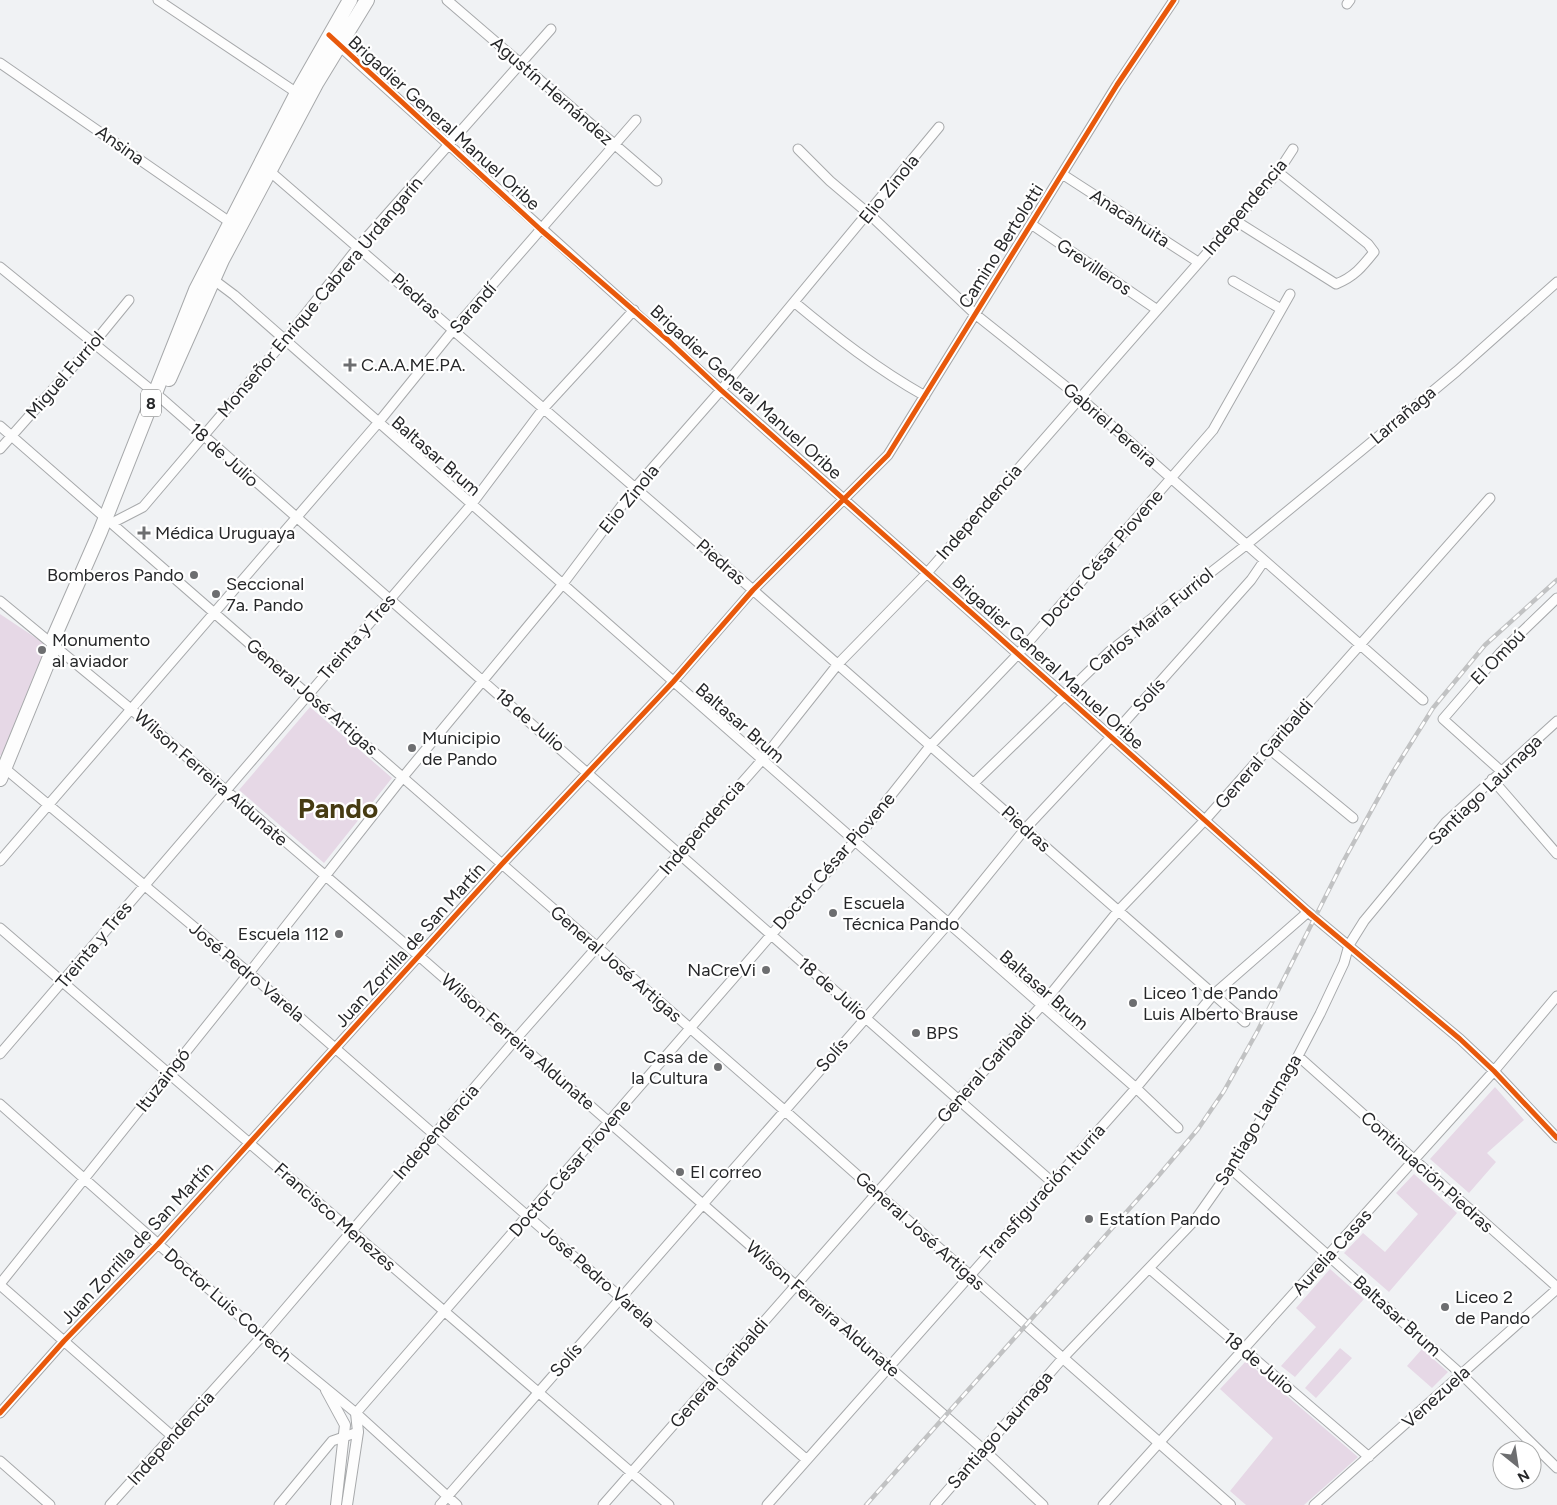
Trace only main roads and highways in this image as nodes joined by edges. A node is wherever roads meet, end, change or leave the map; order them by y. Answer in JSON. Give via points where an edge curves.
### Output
{"nodes":[{"id":1,"x":350,"y":0,"type":"edge"},
{"id":2,"x":366,"y":0,"type":"edge"},
{"id":3,"x":266,"y":168,"type":"junction"},
{"id":4,"x":1,"y":771,"type":"edge"}],
"edges":[{"from":1,"to":3,"type":"highway","number":"8","via":[[297,93]]},
{"from":2,"to":3,"type":"highway","number":"8"},
{"from":3,"to":4,"type":"highway","number":"8","via":[[209,276],[157,396],[109,521],[54,637],[54,647]]}]}
